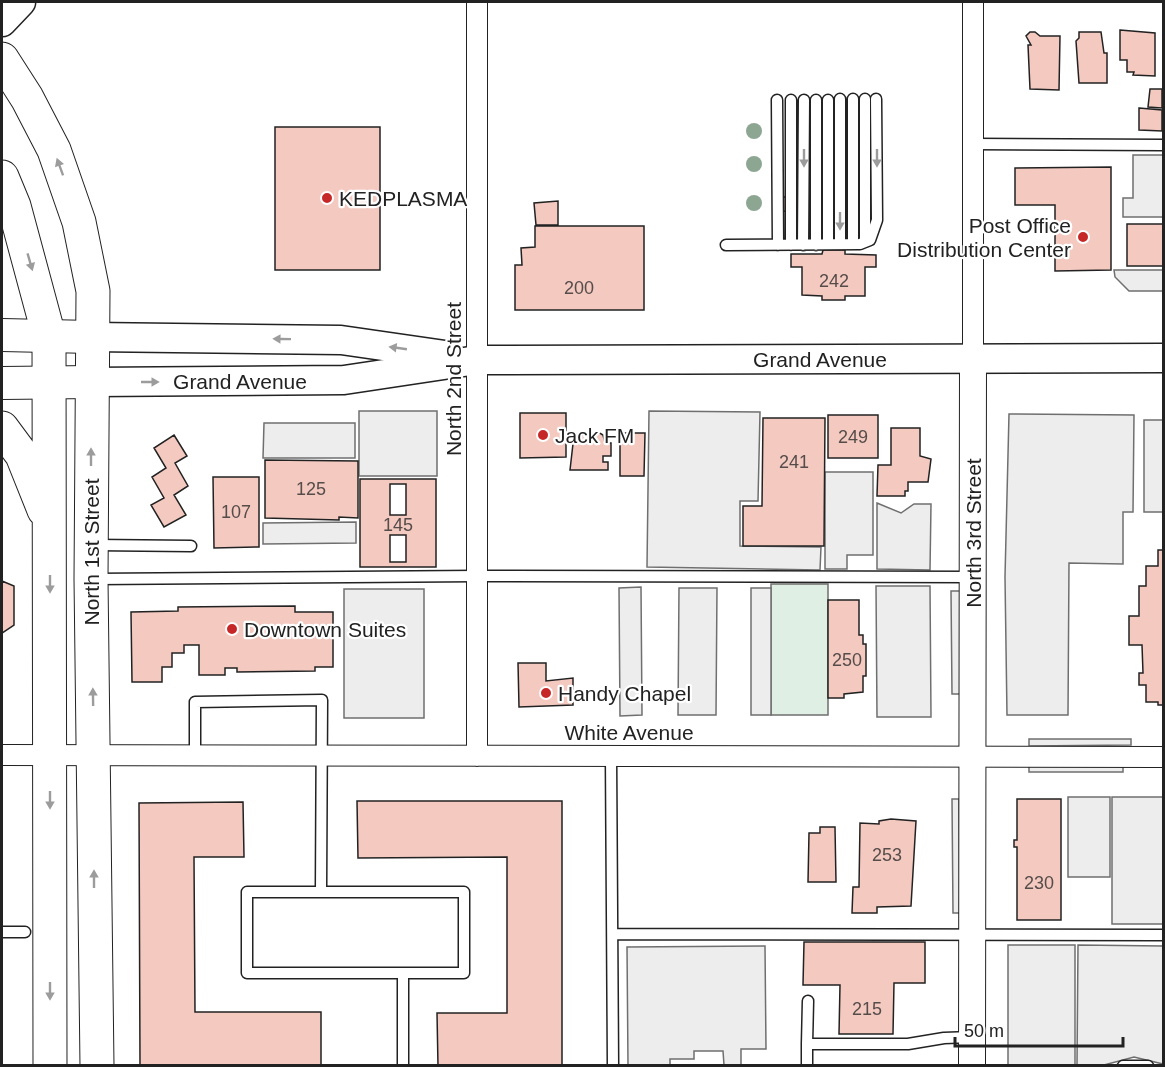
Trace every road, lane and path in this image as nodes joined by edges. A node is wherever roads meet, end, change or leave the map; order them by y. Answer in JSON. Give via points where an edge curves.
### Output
{"nodes":[{"id":1,"x":21,"y":2,"type":"edge"},
{"id":2,"x":477,"y":2,"type":"edge"},
{"id":3,"x":973,"y":2,"type":"edge"},
{"id":4,"x":2,"y":22,"type":"edge"},
{"id":5,"x":2,"y":59,"type":"edge"},
{"id":6,"x":840,"y":99,"type":"dead end"},
{"id":7,"x":853,"y":99,"type":"dead end"},
{"id":8,"x":871,"y":99,"type":"dead end"},
{"id":9,"x":777,"y":100,"type":"dead end"},
{"id":10,"x":791,"y":100,"type":"dead end"},
{"id":11,"x":804,"y":100,"type":"dead end"},
{"id":12,"x":816,"y":100,"type":"dead end"},
{"id":13,"x":828,"y":100,"type":"dead end"},
{"id":14,"x":973,"y":144,"type":"junction"},
{"id":15,"x":1164,"y":145,"type":"edge"},
{"id":16,"x":8,"y":191,"type":"edge"},
{"id":17,"x":2,"y":239,"type":"edge"},
{"id":18,"x":828,"y":244,"type":"junction"},
{"id":19,"x":840,"y":244,"type":"junction"},
{"id":20,"x":853,"y":244,"type":"junction"},
{"id":21,"x":726,"y":245,"type":"dead end"},
{"id":22,"x":778,"y":245,"type":"junction"},
{"id":23,"x":791,"y":245,"type":"junction"},
{"id":24,"x":804,"y":245,"type":"junction"},
{"id":25,"x":816,"y":245,"type":"junction"},
{"id":26,"x":2,"y":335,"type":"edge"},
{"id":27,"x":49,"y":336,"type":"junction"},
{"id":28,"x":92,"y":337,"type":"junction"},
{"id":29,"x":1164,"y":358,"type":"edge"},
{"id":30,"x":973,"y":359,"type":"junction"},
{"id":31,"x":477,"y":360,"type":"junction"},
{"id":32,"x":49,"y":382,"type":"junction"},
{"id":33,"x":92,"y":382,"type":"junction"},
{"id":34,"x":2,"y":383,"type":"edge"},
{"id":35,"x":2,"y":428,"type":"edge"},
{"id":36,"x":50,"y":526,"type":"junction"},
{"id":37,"x":91,"y":545,"type":"junction"},
{"id":38,"x":191,"y":546,"type":"dead end"},
{"id":39,"x":477,"y":576,"type":"junction"},
{"id":40,"x":973,"y":578,"type":"junction"},
{"id":41,"x":91,"y":579,"type":"junction"},
{"id":42,"x":2,"y":755,"type":"edge"},
{"id":43,"x":50,"y":755,"type":"junction"},
{"id":44,"x":94,"y":756,"type":"junction"},
{"id":45,"x":195,"y":756,"type":"junction"},
{"id":46,"x":322,"y":756,"type":"junction"},
{"id":47,"x":477,"y":756,"type":"junction"},
{"id":48,"x":611,"y":756,"type":"junction"},
{"id":49,"x":973,"y":757,"type":"junction"},
{"id":50,"x":1164,"y":757,"type":"edge"},
{"id":51,"x":321,"y":892,"type":"junction"},
{"id":52,"x":2,"y":932,"type":"edge"},
{"id":53,"x":25,"y":932,"type":"dead end"},
{"id":54,"x":613,"y":934,"type":"junction"},
{"id":55,"x":973,"y":935,"type":"junction"},
{"id":56,"x":1164,"y":935,"type":"edge"},
{"id":57,"x":403,"y":973,"type":"junction"},
{"id":58,"x":808,"y":1000,"type":"dead end"},
{"id":59,"x":973,"y":1037,"type":"junction"},
{"id":60,"x":807,"y":1044,"type":"junction"},
{"id":61,"x":50,"y":1065,"type":"edge"},
{"id":62,"x":97,"y":1065,"type":"edge"},
{"id":63,"x":403,"y":1065,"type":"edge"},
{"id":64,"x":613,"y":1065,"type":"edge"},
{"id":65,"x":807,"y":1065,"type":"edge"},
{"id":66,"x":972,"y":1065,"type":"edge"},
{"id":67,"x":1123,"y":1065,"type":"edge"},
{"id":68,"x":1148,"y":1065,"type":"edge"}],
"edges":[{"from":1,"to":4,"type":"main road"},
{"from":2,"to":31,"type":"street","name":"North 2nd Street"},
{"from":3,"to":14,"type":"street","name":"North 3rd Street"},
{"from":28,"to":5,"type":"highway","name":"North 1st Street","one_way":true,"via":[[93,291],[87,253],[69,191],[54,150]]},
{"from":6,"to":19,"type":"lane","one_way":true},
{"from":7,"to":20,"type":"lane"},
{"from":8,"to":20,"type":"lane","one_way":true,"via":[[877,220],[865,242]]},
{"from":9,"to":22,"type":"lane"},
{"from":10,"to":23,"type":"lane"},
{"from":11,"to":24,"type":"lane","one_way":true},
{"from":12,"to":25,"type":"lane"},
{"from":13,"to":18,"type":"lane"},
{"from":14,"to":15,"type":"lane"},
{"from":14,"to":30,"type":"street","name":"North 3rd Street"},
{"from":16,"to":17,"type":"highway"},
{"from":16,"to":27,"type":"highway","name":"North 1st Street","one_way":true},
{"from":18,"to":19,"type":"lane"},
{"from":18,"to":25,"type":"lane"},
{"from":19,"to":20,"type":"lane"},
{"from":21,"to":22,"type":"lane"},
{"from":22,"to":23,"type":"lane"},
{"from":23,"to":24,"type":"lane"},
{"from":24,"to":25,"type":"lane"},
{"from":26,"to":27,"type":"main road"},
{"from":27,"to":28,"type":"main road"},
{"from":27,"to":32,"type":"highway","name":"North 1st Street"},
{"from":31,"to":28,"type":"main road","name":"Grand Avenue","one_way":true,"via":[[341,340]]},
{"from":28,"to":33,"type":"highway","name":"North 1st Street"},
{"from":29,"to":30,"type":"main road","name":"Grand Avenue"},
{"from":30,"to":31,"type":"main road","name":"Grand Avenue"},
{"from":30,"to":40,"type":"street","name":"North 3rd Street"},
{"from":33,"to":31,"type":"main road","name":"Grand Avenue","one_way":true,"via":[[344,380]]},
{"from":31,"to":39,"type":"street","name":"North 2nd Street"},
{"from":32,"to":33,"type":"main road","name":"Grand Avenue"},
{"from":32,"to":34,"type":"main road","name":"Grand Avenue"},
{"from":32,"to":36,"type":"highway","name":"North 1st Street"},
{"from":37,"to":33,"type":"highway","name":"North 1st Street","one_way":true},
{"from":35,"to":36,"type":"highway","via":[[22,455]]},
{"from":36,"to":43,"type":"highway","name":"North 1st Street","one_way":true},
{"from":37,"to":38,"type":"lane"},
{"from":37,"to":41,"type":"highway","name":"North 1st Street"},
{"from":39,"to":40,"type":"lane"},
{"from":39,"to":41,"type":"lane"},
{"from":39,"to":47,"type":"street","name":"North 2nd Street"},
{"from":40,"to":49,"type":"street","name":"North 3rd Street"},
{"from":44,"to":41,"type":"highway","name":"North 1st Street","one_way":true},
{"from":42,"to":43,"type":"street","name":"White Avenue"},
{"from":43,"to":44,"type":"street","name":"White Avenue"},
{"from":43,"to":61,"type":"highway","name":"North 1st Street","one_way":true},
{"from":44,"to":45,"type":"street","name":"White Avenue"},
{"from":62,"to":44,"type":"highway","name":"North 1st Street","one_way":true},
{"from":45,"to":46,"type":"street","name":"White Avenue"},
{"from":45,"to":46,"type":"lane","via":[[195,702],[322,700]]},
{"from":46,"to":47,"type":"street","name":"White Avenue"},
{"from":46,"to":51,"type":"lane"},
{"from":47,"to":48,"type":"street","name":"White Avenue"},
{"from":48,"to":49,"type":"street","name":"White Avenue"},
{"from":48,"to":54,"type":"lane"},
{"from":49,"to":50,"type":"street","name":"White Avenue"},
{"from":49,"to":55,"type":"street","name":"North 3rd Street"},
{"from":51,"to":57,"type":"lane","via":[[464,892],[464,973]]},
{"from":51,"to":57,"type":"lane","via":[[247,892],[247,973]]},
{"from":52,"to":53,"type":"lane"},
{"from":54,"to":55,"type":"lane"},
{"from":54,"to":64,"type":"lane"},
{"from":55,"to":56,"type":"lane"},
{"from":55,"to":59,"type":"street","name":"North 3rd Street"},
{"from":57,"to":63,"type":"lane"},
{"from":58,"to":60,"type":"lane"},
{"from":59,"to":60,"type":"lane","via":[[908,1044]]},
{"from":59,"to":66,"type":"street","name":"North 3rd Street"},
{"from":60,"to":65,"type":"lane"},
{"from":67,"to":68,"type":"lane"}]}
